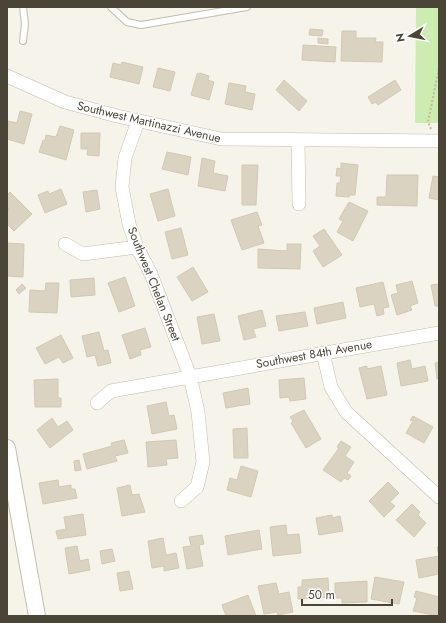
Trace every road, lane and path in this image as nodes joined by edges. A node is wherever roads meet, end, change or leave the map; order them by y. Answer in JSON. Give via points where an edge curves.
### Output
{"nodes":[{"id":1,"x":22,"y":7,"type":"edge"},
{"id":2,"x":111,"y":7,"type":"edge"},
{"id":3,"x":247,"y":7,"type":"edge"},
{"id":4,"x":23,"y":41,"type":"dead end"},
{"id":5,"x":439,"y":68,"type":"edge"},
{"id":6,"x":7,"y":76,"type":"edge"},
{"id":7,"x":138,"y":121,"type":"junction"},
{"id":8,"x":298,"y":140,"type":"junction"},
{"id":9,"x":436,"y":141,"type":"edge"},
{"id":10,"x":299,"y":204,"type":"dead end"},
{"id":11,"x":65,"y":244,"type":"dead end"},
{"id":12,"x":137,"y":247,"type":"junction"},
{"id":13,"x":439,"y":333,"type":"edge"},
{"id":14,"x":322,"y":353,"type":"junction"},
{"id":15,"x":190,"y":376,"type":"junction"},
{"id":16,"x":97,"y":403,"type":"dead end"},
{"id":17,"x":7,"y":448,"type":"edge"},
{"id":18,"x":439,"y":497,"type":"edge"},
{"id":19,"x":181,"y":501,"type":"dead end"},
{"id":20,"x":37,"y":616,"type":"edge"}],
"edges":[{"from":1,"to":4,"type":"lane","via":[[25,24]]},
{"from":2,"to":3,"type":"lane","via":[[127,22],[141,25]]},
{"from":5,"to":9,"type":"path","via":[[428,122]]},
{"from":6,"to":7,"type":"street","name":"Southwest Martinazzi Avenue","via":[[64,102]]},
{"from":7,"to":8,"type":"street","name":"Southwest Martinazzi Avenue","via":[[221,139]]},
{"from":7,"to":12,"type":"street","name":"Southwest Chelan Street","via":[[125,158],[122,187],[129,224]]},
{"from":8,"to":9,"type":"street","name":"Southwest Martinazzi Avenue"},
{"from":8,"to":10,"type":"street"},
{"from":11,"to":12,"type":"street","via":[[83,254]]},
{"from":12,"to":15,"type":"street","name":"Southwest Chelan Street","via":[[151,274]]},
{"from":13,"to":14,"type":"street","name":"Southwest 84th Avenue"},
{"from":14,"to":15,"type":"street","name":"Southwest 84th Avenue"},
{"from":14,"to":18,"type":"street","via":[[331,387],[346,412]]},
{"from":15,"to":16,"type":"street","name":"Southwest 84th Avenue","via":[[112,391]]},
{"from":15,"to":19,"type":"street","name":"Southwest Chelan Street","via":[[198,412],[203,462],[197,488]]},
{"from":17,"to":20,"type":"street"}]}
